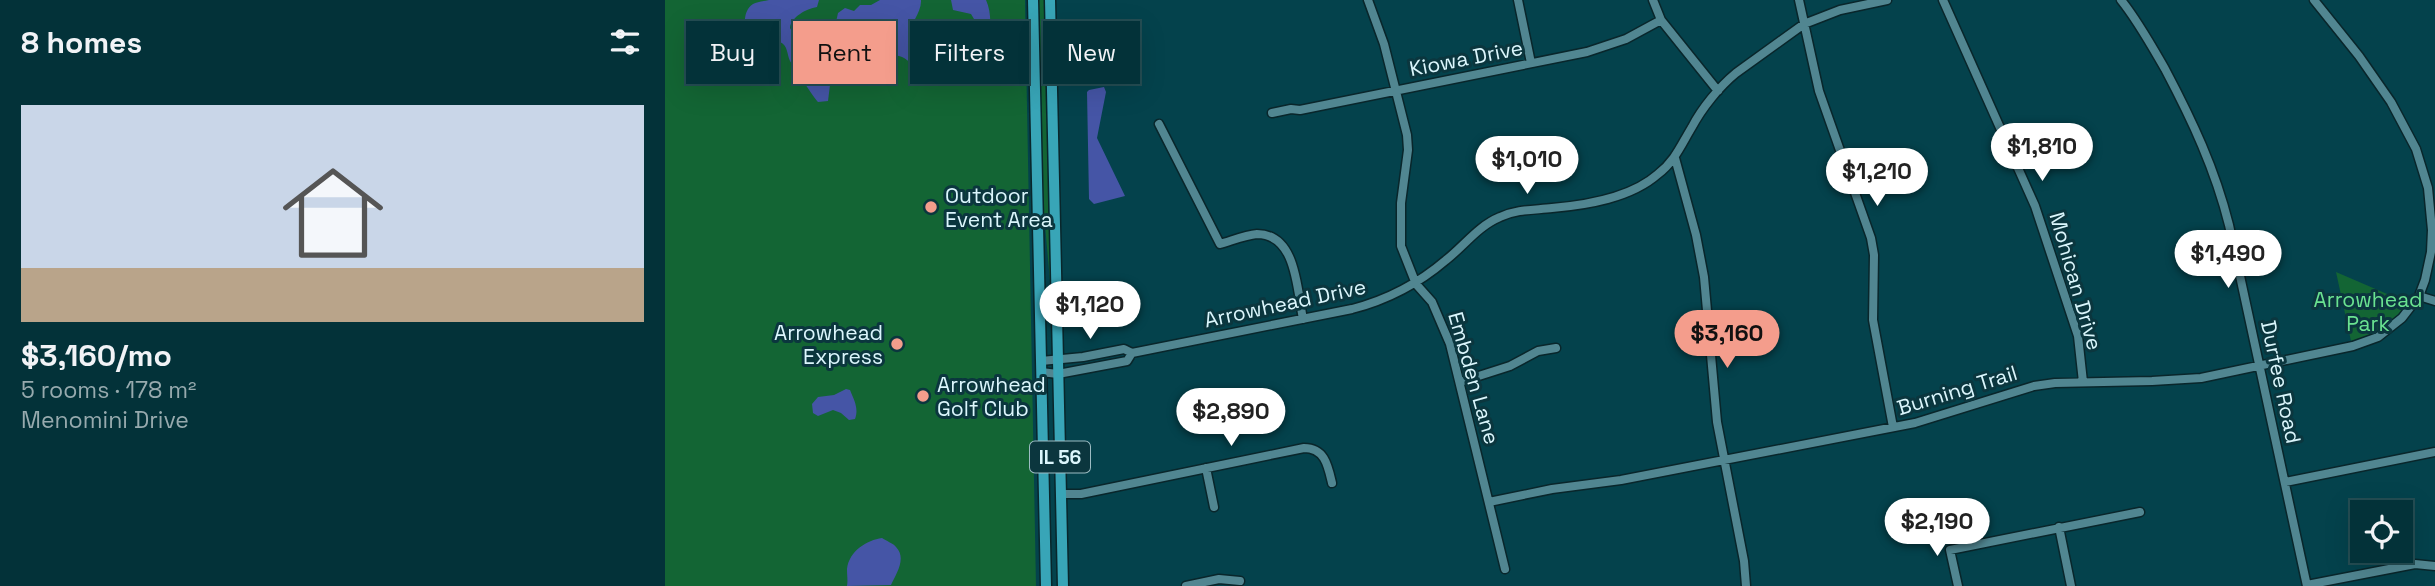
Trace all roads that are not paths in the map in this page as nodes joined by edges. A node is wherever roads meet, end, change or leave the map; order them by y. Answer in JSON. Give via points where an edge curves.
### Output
{"nodes":[{"id":1,"x":1033,"y":0,"type":"edge"},
{"id":2,"x":1050,"y":0,"type":"edge"},
{"id":3,"x":1368,"y":0,"type":"edge"},
{"id":4,"x":1518,"y":0,"type":"edge"},
{"id":5,"x":1653,"y":0,"type":"edge"},
{"id":6,"x":1800,"y":0,"type":"edge"},
{"id":7,"x":1888,"y":0,"type":"edge"},
{"id":8,"x":1943,"y":0,"type":"edge"},
{"id":9,"x":2121,"y":0,"type":"edge"},
{"id":10,"x":2314,"y":0,"type":"edge"},
{"id":11,"x":1661,"y":20,"type":"junction"},
{"id":12,"x":1804,"y":24,"type":"junction"},
{"id":13,"x":1531,"y":63,"type":"junction"},
{"id":14,"x":1397,"y":90,"type":"junction"},
{"id":15,"x":1718,"y":91,"type":"junction"},
{"id":16,"x":1272,"y":113,"type":"dead end"},
{"id":17,"x":1159,"y":124,"type":"dead end"},
{"id":18,"x":1675,"y":158,"type":"junction"},
{"id":19,"x":1416,"y":284,"type":"junction"},
{"id":20,"x":2419,"y":296,"type":"junction"},
{"id":21,"x":2435,"y":301,"type":"edge"},
{"id":22,"x":1303,"y":319,"type":"junction"},
{"id":23,"x":1556,"y":348,"type":"dead end"},
{"id":24,"x":1132,"y":353,"type":"junction"},
{"id":25,"x":1058,"y":359,"type":"junction"},
{"id":26,"x":1041,"y":367,"type":"junction"},
{"id":27,"x":2260,"y":367,"type":"junction"},
{"id":28,"x":1058,"y":374,"type":"junction"},
{"id":29,"x":1460,"y":382,"type":"junction"},
{"id":30,"x":2083,"y":382,"type":"junction"},
{"id":31,"x":1893,"y":427,"type":"junction"},
{"id":32,"x":2435,"y":452,"type":"edge"},
{"id":33,"x":1724,"y":460,"type":"junction"},
{"id":34,"x":1206,"y":468,"type":"junction"},
{"id":35,"x":2285,"y":482,"type":"junction"},
{"id":36,"x":1332,"y":483,"type":"dead end"},
{"id":37,"x":1061,"y":494,"type":"junction"},
{"id":38,"x":1489,"y":502,"type":"junction"},
{"id":39,"x":1214,"y":507,"type":"dead end"},
{"id":40,"x":2140,"y":512,"type":"dead end"},
{"id":41,"x":2059,"y":527,"type":"junction"},
{"id":42,"x":2435,"y":566,"type":"edge"},
{"id":43,"x":1505,"y":569,"type":"dead end"},
{"id":44,"x":1240,"y":581,"type":"dead end"},
{"id":45,"x":1045,"y":586,"type":"edge"},
{"id":46,"x":1063,"y":586,"type":"edge"},
{"id":47,"x":1186,"y":586,"type":"edge"},
{"id":48,"x":1746,"y":586,"type":"edge"},
{"id":49,"x":1958,"y":586,"type":"edge"},
{"id":50,"x":2071,"y":586,"type":"edge"},
{"id":51,"x":2307,"y":586,"type":"edge"}],
"edges":[{"from":1,"to":26,"type":"main road","number":"IL 56"},
{"from":2,"to":25,"type":"main road","number":"IL 56"},
{"from":3,"to":14,"type":"street","name":"Embden Lane"},
{"from":4,"to":13,"type":"street"},
{"from":5,"to":11,"type":"street"},
{"from":6,"to":12,"type":"street"},
{"from":7,"to":12,"type":"street","name":"Arrowhead Drive","via":[[1840,10]]},
{"from":8,"to":30,"type":"street","name":"Mohican Drive","via":[[2035,206],[2078,336]]},
{"from":9,"to":27,"type":"street","name":"Durfee Road","via":[[2180,98],[2210,163],[2229,225]]},
{"from":10,"to":20,"type":"street","via":[[2376,79],[2420,159],[2433,230],[2428,271]]},
{"from":11,"to":13,"type":"street","name":"Kiowa Drive","via":[[1615,44]]},
{"from":11,"to":15,"type":"street"},
{"from":12,"to":15,"type":"street","name":"Arrowhead Drive"},
{"from":12,"to":31,"type":"street","via":[[1819,91],[1871,238],[1873,320]]},
{"from":13,"to":14,"type":"street","name":"Kiowa Drive"},
{"from":14,"to":16,"type":"street","name":"Kiowa Drive"},
{"from":14,"to":19,"type":"street","name":"Embden Lane","via":[[1408,144],[1400,239]]},
{"from":15,"to":18,"type":"street","name":"Arrowhead Drive"},
{"from":17,"to":22,"type":"street","via":[[1220,244],[1260,234],[1279,240],[1288,253]]},
{"from":18,"to":19,"type":"street","name":"Arrowhead Drive","via":[[1646,183],[1619,195],[1499,217]]},
{"from":18,"to":33,"type":"street","via":[[1705,277]]},
{"from":19,"to":22,"type":"street","name":"Arrowhead Drive","via":[[1365,306]]},
{"from":19,"to":29,"type":"street","name":"Embden Lane","via":[[1440,318]]},
{"from":20,"to":21,"type":"street"},
{"from":20,"to":27,"type":"street","name":"Burning Trail","via":[[2398,322],[2372,340]]},
{"from":22,"to":24,"type":"street","name":"Arrowhead Drive"},
{"from":23,"to":29,"type":"street"},
{"from":24,"to":25,"type":"street","name":"Arrowhead Drive","via":[[1123,349]]},
{"from":24,"to":28,"type":"street","name":"Arrowhead Drive","via":[[1127,360]]},
{"from":25,"to":26,"type":"street","name":"Arrowhead Drive"},
{"from":25,"to":28,"type":"main road","number":"IL 56"},
{"from":26,"to":28,"type":"street","name":"Arrowhead Drive"},
{"from":26,"to":45,"type":"main road","number":"IL 56"},
{"from":27,"to":30,"type":"street","name":"Burning Trail","via":[[2181,380]]},
{"from":27,"to":35,"type":"street","name":"Durfee Road"},
{"from":28,"to":37,"type":"main road","number":"IL 56"},
{"from":29,"to":38,"type":"street","name":"Embden Lane"},
{"from":30,"to":31,"type":"street","name":"Burning Trail","via":[[2024,388]]},
{"from":31,"to":33,"type":"street","name":"Burning Trail"},
{"from":32,"to":35,"type":"street"},
{"from":33,"to":38,"type":"street","name":"Burning Trail"},
{"from":33,"to":48,"type":"street"},
{"from":34,"to":36,"type":"street","via":[[1311,448],[1323,455]]},
{"from":34,"to":37,"type":"street","via":[[1081,494]]},
{"from":34,"to":39,"type":"street"},
{"from":35,"to":51,"type":"street","name":"Durfee Road"},
{"from":37,"to":46,"type":"main road","number":"IL 56"},
{"from":38,"to":43,"type":"street","name":"Embden Lane"},
{"from":40,"to":41,"type":"street"},
{"from":41,"to":49,"type":"street","via":[[1950,550]]},
{"from":41,"to":50,"type":"street"},
{"from":42,"to":51,"type":"street","via":[[2415,564]]},
{"from":44,"to":47,"type":"street","via":[[1219,579]]}]}
